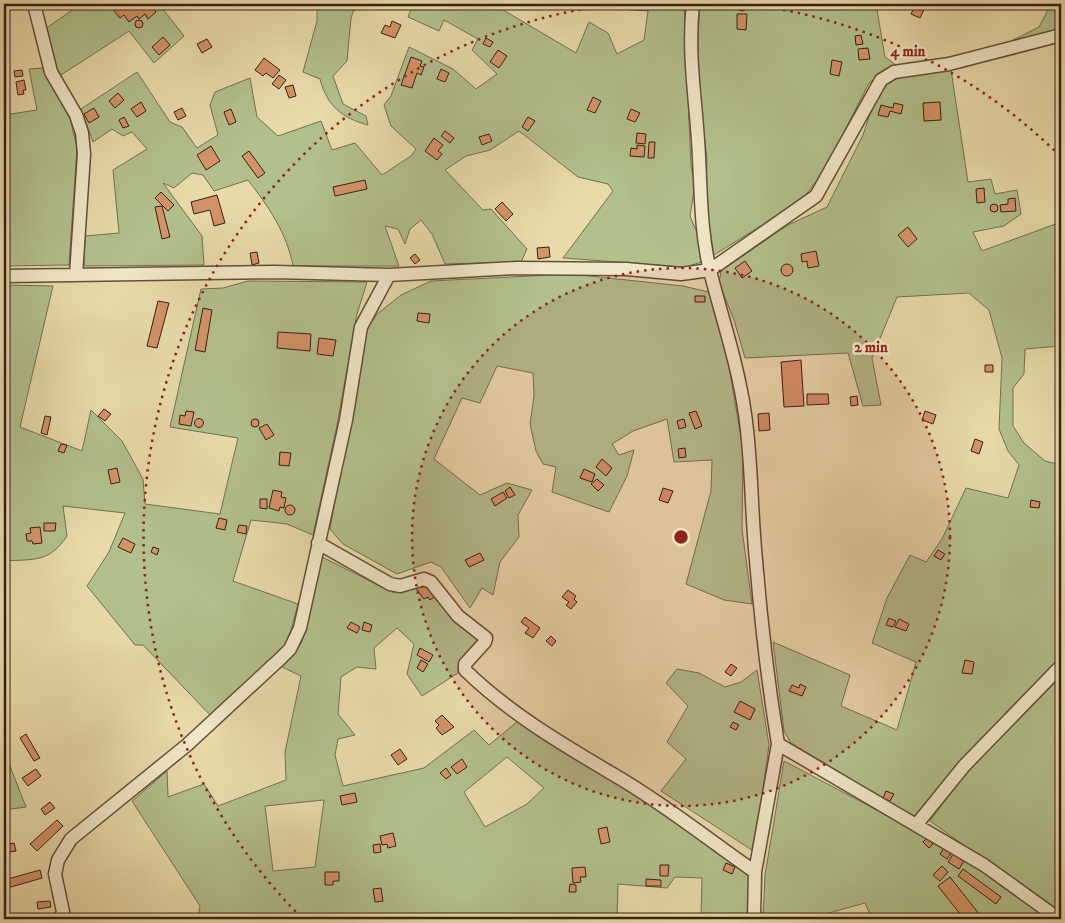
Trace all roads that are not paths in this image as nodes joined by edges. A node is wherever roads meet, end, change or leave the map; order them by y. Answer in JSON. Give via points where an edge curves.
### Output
{"nodes":[{"id":1,"x":34,"y":4,"type":"edge"},
{"id":2,"x":693,"y":4,"type":"edge"},
{"id":3,"x":1061,"y":35,"type":"edge"},
{"id":4,"x":710,"y":270,"type":"junction"},
{"id":5,"x":389,"y":274,"type":"junction"},
{"id":6,"x":76,"y":275,"type":"junction"},
{"id":7,"x":4,"y":276,"type":"edge"},
{"id":8,"x":318,"y":543,"type":"junction"},
{"id":9,"x":1061,"y":666,"type":"edge"},
{"id":10,"x":778,"y":744,"type":"junction"},
{"id":11,"x":917,"y":824,"type":"junction"},
{"id":12,"x":756,"y":872,"type":"junction"},
{"id":13,"x":60,"y":919,"type":"edge"},
{"id":14,"x":754,"y":919,"type":"edge"},
{"id":15,"x":1059,"y":919,"type":"edge"}],
"edges":[{"from":1,"to":6,"type":"street","via":[[51,72],[76,115],[82,133],[84,154]]},
{"from":2,"to":4,"type":"street","via":[[691,84],[702,224]]},
{"from":3,"to":4,"type":"street","via":[[949,64],[894,72],[881,80],[816,196]]},
{"from":4,"to":5,"type":"street","via":[[682,274],[626,269],[516,268]]},
{"from":4,"to":10,"type":"street","via":[[745,412],[760,608]]},
{"from":5,"to":6,"type":"street"},
{"from":5,"to":8,"type":"street","via":[[361,327],[346,420]]},
{"from":6,"to":7,"type":"street"},
{"from":8,"to":12,"type":"street","via":[[390,584],[400,586],[424,579],[431,582],[458,616],[486,638],[466,664],[465,670],[476,681],[543,732],[612,774]]},
{"from":8,"to":13,"type":"street","via":[[300,628],[290,650],[187,745],[71,839],[56,866],[56,887],[64,912]]},
{"from":9,"to":11,"type":"street","via":[[964,766]]},
{"from":10,"to":11,"type":"street"},
{"from":10,"to":12,"type":"street"},
{"from":11,"to":15,"type":"street","via":[[984,865]]},
{"from":12,"to":14,"type":"street"}]}
